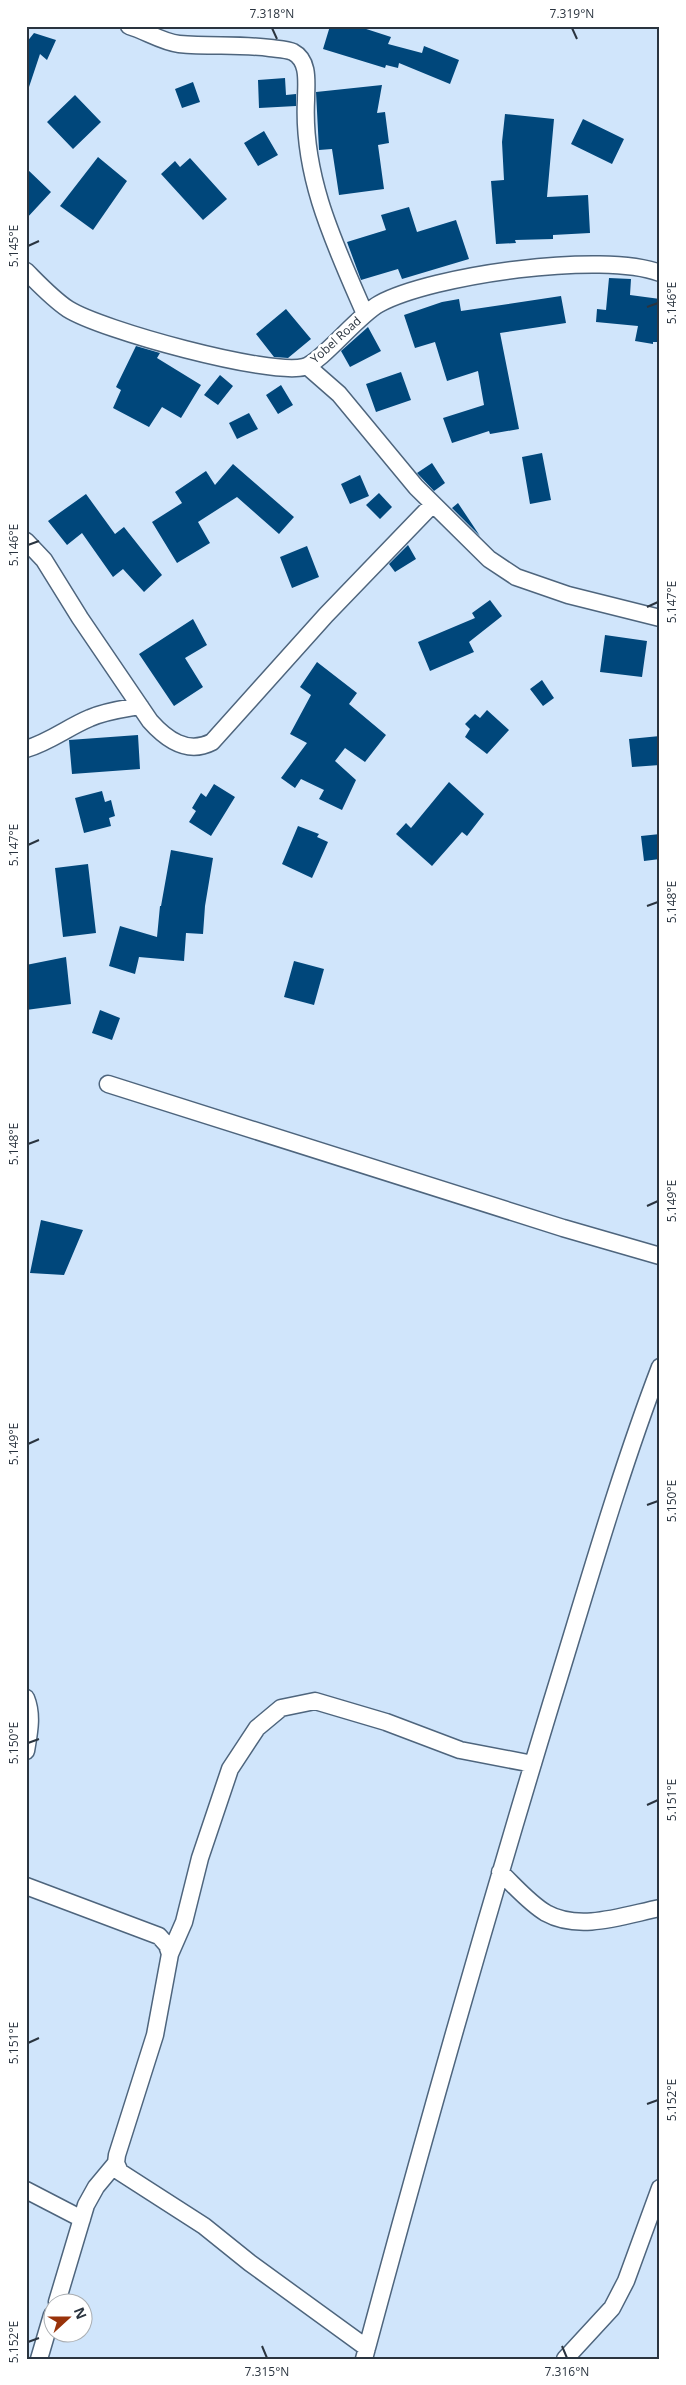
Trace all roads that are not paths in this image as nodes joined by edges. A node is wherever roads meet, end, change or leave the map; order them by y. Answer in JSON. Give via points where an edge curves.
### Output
{"nodes":[{"id":1,"x":129,"y":26,"type":"edge"},
{"id":2,"x":26,"y":272,"type":"edge"},
{"id":3,"x":660,"y":273,"type":"edge"},
{"id":4,"x":365,"y":314,"type":"junction"},
{"id":5,"x":307,"y":366,"type":"junction"},
{"id":6,"x":433,"y":504,"type":"junction"},
{"id":7,"x":26,"y":541,"type":"edge"},
{"id":8,"x":660,"y":618,"type":"edge"},
{"id":9,"x":140,"y":706,"type":"junction"},
{"id":10,"x":26,"y":749,"type":"edge"},
{"id":11,"x":108,"y":1084,"type":"dead end"},
{"id":12,"x":660,"y":1256,"type":"edge"},
{"id":13,"x":660,"y":1367,"type":"edge"},
{"id":14,"x":26,"y":1698,"type":"edge"},
{"id":15,"x":26,"y":1751,"type":"edge"},
{"id":16,"x":533,"y":1764,"type":"junction"},
{"id":17,"x":500,"y":1872,"type":"junction"},
{"id":18,"x":26,"y":1886,"type":"edge"},
{"id":19,"x":660,"y":1908,"type":"edge"},
{"id":20,"x":170,"y":1954,"type":"junction"},
{"id":21,"x":116,"y":2163,"type":"junction"},
{"id":22,"x":660,"y":2188,"type":"edge"},
{"id":23,"x":26,"y":2190,"type":"edge"},
{"id":24,"x":82,"y":2219,"type":"junction"},
{"id":25,"x":60,"y":2292,"type":"edge"},
{"id":26,"x":44,"y":2342,"type":"edge"},
{"id":27,"x":366,"y":2353,"type":"edge"},
{"id":28,"x":39,"y":2359,"type":"edge"},
{"id":29,"x":565,"y":2359,"type":"edge"}],
"edges":[{"from":1,"to":4,"type":"street","via":[[177,44],[241,44],[291,51],[299,56],[307,78],[305,118],[316,192]]},
{"from":2,"to":5,"type":"street","name":"Yobel Road","via":[[69,310],[99,324],[172,346],[237,360],[283,369]]},
{"from":3,"to":4,"type":"street","name":"Yobel Road","via":[[618,264],[547,266],[450,280],[400,295]]},
{"from":4,"to":5,"type":"street","name":"Yobel Road"},
{"from":5,"to":6,"type":"street","via":[[340,394]]},
{"from":6,"to":8,"type":"street","via":[[489,558],[516,577],[568,595]]},
{"from":6,"to":9,"type":"street","via":[[319,623],[212,742],[196,748],[173,741],[162,734]]},
{"from":7,"to":9,"type":"street","via":[[44,560]]},
{"from":9,"to":10,"type":"street","via":[[84,720],[50,740]]},
{"from":11,"to":12,"type":"street"},
{"from":13,"to":16,"type":"street","via":[[631,1443]]},
{"from":14,"to":15,"type":"street","via":[[30,1706]]},
{"from":16,"to":17,"type":"street"},
{"from":16,"to":20,"type":"street","via":[[460,1750],[386,1722],[315,1701],[281,1708],[257,1728],[230,1769],[200,1858],[184,1922]]},
{"from":17,"to":19,"type":"street","via":[[545,1912],[569,1920],[596,1921]]},
{"from":17,"to":27,"type":"street"},
{"from":18,"to":20,"type":"street","via":[[159,1936]]},
{"from":20,"to":21,"type":"street","via":[[155,2034]]},
{"from":21,"to":24,"type":"street","via":[[96,2187]]},
{"from":21,"to":27,"type":"street","via":[[120,2172],[130,2180],[204,2226]]},
{"from":22,"to":29,"type":"street","via":[[626,2281],[612,2308]]},
{"from":23,"to":24,"type":"street"},
{"from":24,"to":25,"type":"street"},
{"from":26,"to":28,"type":"street"}]}
